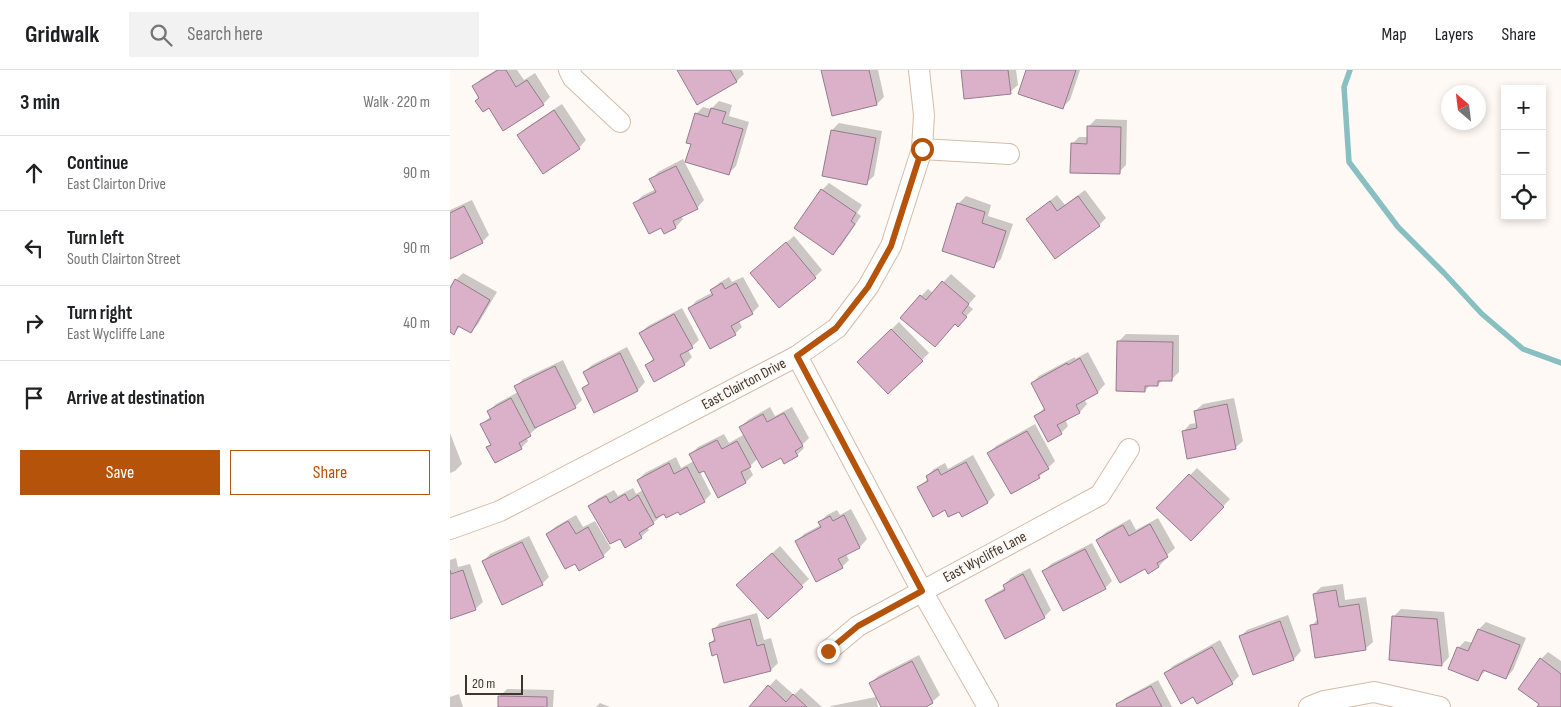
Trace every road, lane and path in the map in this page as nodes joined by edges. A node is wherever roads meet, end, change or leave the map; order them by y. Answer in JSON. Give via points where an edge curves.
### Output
{"nodes":[{"id":1,"x":569,"y":70,"type":"edge"},
{"id":2,"x":919,"y":70,"type":"edge"},
{"id":3,"x":620,"y":122,"type":"dead end"},
{"id":4,"x":922,"y":149,"type":"junction"},
{"id":5,"x":1010,"y":154,"type":"dead end"},
{"id":6,"x":797,"y":356,"type":"junction"},
{"id":7,"x":1130,"y":449,"type":"dead end"},
{"id":8,"x":450,"y":529,"type":"edge"},
{"id":9,"x":922,"y":591,"type":"junction"},
{"id":10,"x":828,"y":651,"type":"dead end"},
{"id":11,"x":988,"y":707,"type":"edge"},
{"id":12,"x":1309,"y":707,"type":"edge"},
{"id":13,"x":1440,"y":707,"type":"edge"}],
"edges":[{"from":1,"to":3,"type":"street","via":[[573,78]]},
{"from":2,"to":4,"type":"street","name":"East Clairton Drive","via":[[924,115]]},
{"from":4,"to":5,"type":"street"},
{"from":4,"to":6,"type":"street","name":"East Clairton Drive","via":[[891,246],[868,287],[836,328]]},
{"from":6,"to":8,"type":"street","name":"East Clairton Drive","via":[[500,511]]},
{"from":6,"to":9,"type":"street"},
{"from":7,"to":9,"type":"street","name":"East Wycliffe Lane","via":[[1100,495]]},
{"from":9,"to":10,"type":"street","name":"East Wycliffe Lane","via":[[858,626]]},
{"from":9,"to":11,"type":"street"},
{"from":12,"to":13,"type":"street","via":[[1374,692]]}]}
